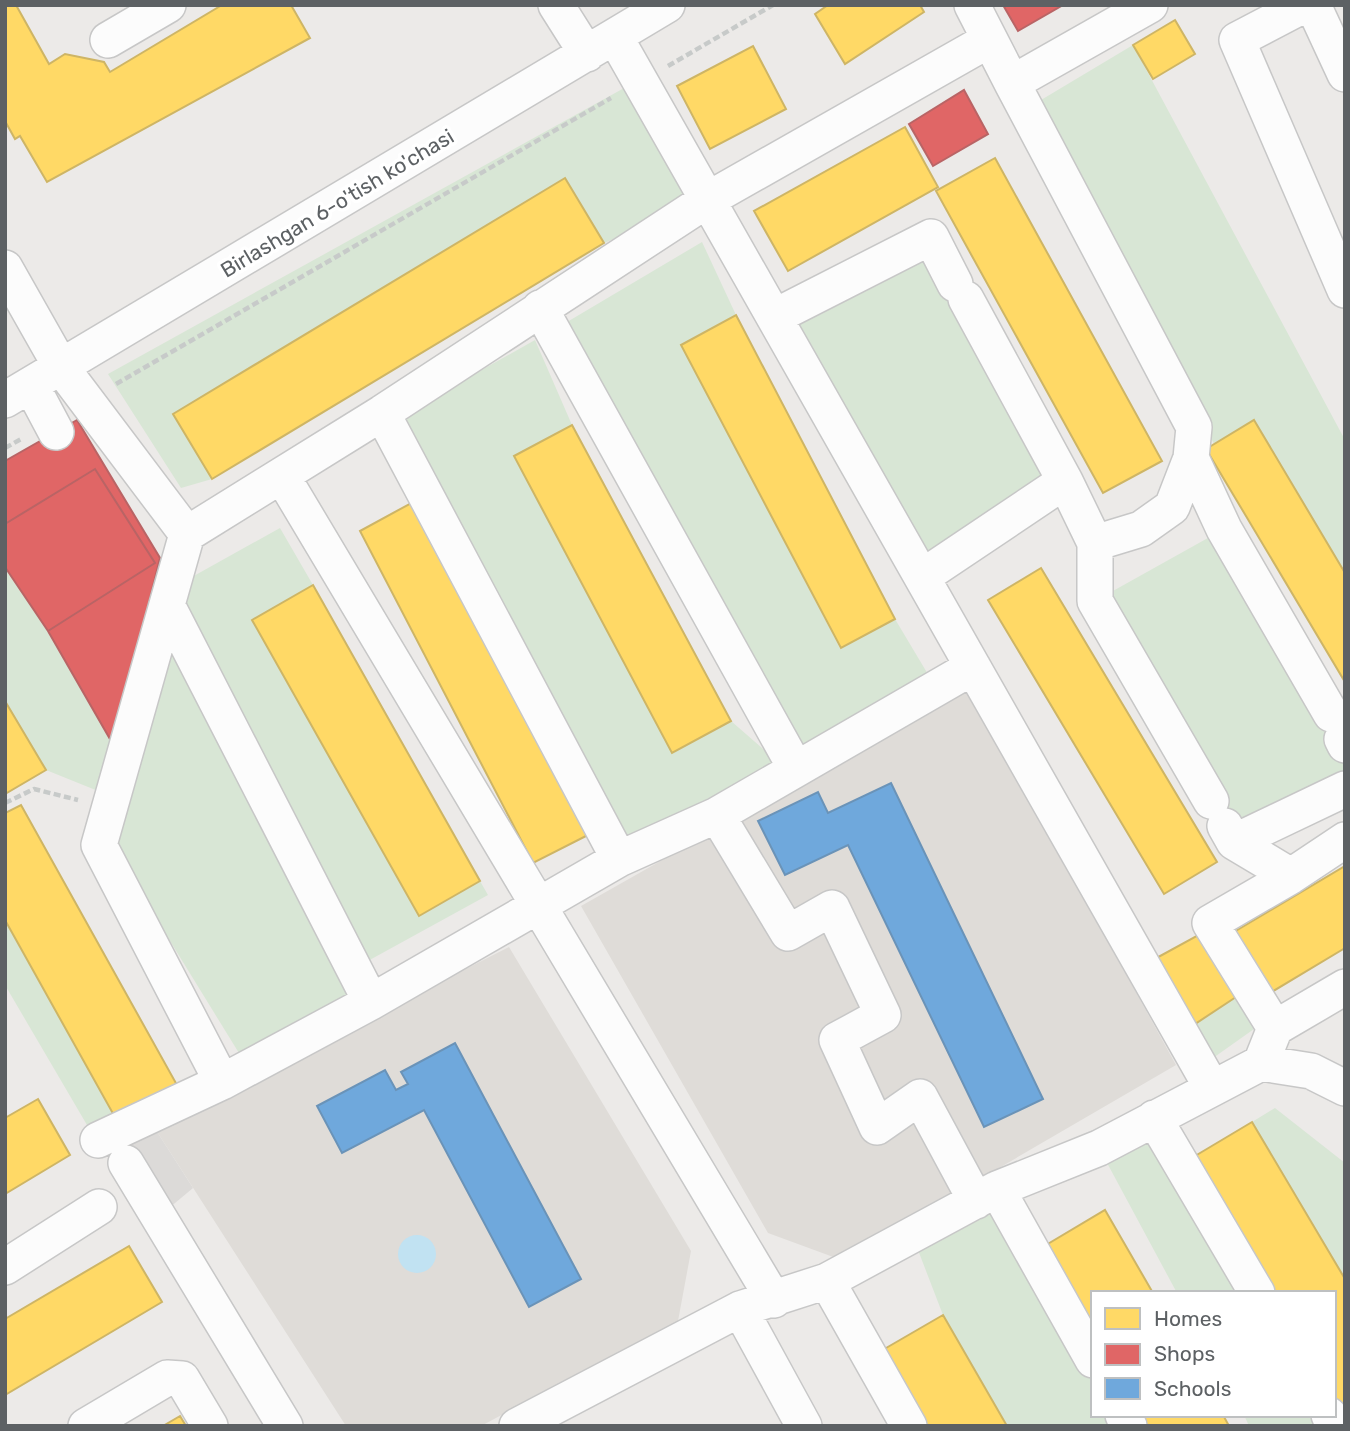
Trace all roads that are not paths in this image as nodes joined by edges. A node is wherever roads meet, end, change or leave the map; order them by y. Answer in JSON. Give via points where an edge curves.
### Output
{"nodes":[{"id":1,"x":168,"y":5,"type":"edge"},
{"id":2,"x":556,"y":5,"type":"edge"},
{"id":3,"x":667,"y":5,"type":"edge"},
{"id":4,"x":972,"y":5,"type":"edge"},
{"id":5,"x":1150,"y":5,"type":"edge"},
{"id":6,"x":1304,"y":5,"type":"edge"},
{"id":7,"x":1313,"y":5,"type":"edge"},
{"id":8,"x":108,"y":40,"type":"dead end"},
{"id":9,"x":989,"y":40,"type":"junction"},
{"id":10,"x":601,"y":46,"type":"junction"},
{"id":11,"x":1345,"y":74,"type":"edge"},
{"id":12,"x":1012,"y":83,"type":"junction"},
{"id":13,"x":707,"y":200,"type":"junction"},
{"id":14,"x":5,"y":268,"type":"edge"},
{"id":15,"x":1345,"y":290,"type":"edge"},
{"id":16,"x":540,"y":308,"type":"junction"},
{"id":17,"x":774,"y":317,"type":"junction"},
{"id":18,"x":61,"y":367,"type":"junction"},
{"id":19,"x":18,"y":392,"type":"edge"},
{"id":20,"x":382,"y":413,"type":"junction"},
{"id":21,"x":53,"y":427,"type":"road end"},
{"id":22,"x":1191,"y":458,"type":"junction"},
{"id":23,"x":282,"y":476,"type":"junction"},
{"id":24,"x":1065,"y":481,"type":"junction"},
{"id":25,"x":187,"y":534,"type":"junction"},
{"id":26,"x":1095,"y":542,"type":"junction"},
{"id":27,"x":922,"y":577,"type":"junction"},
{"id":28,"x":167,"y":605,"type":"junction"},
{"id":29,"x":973,"y":667,"type":"junction"},
{"id":30,"x":1339,"y":733,"type":"edge"},
{"id":31,"x":796,"y":769,"type":"junction"},
{"id":32,"x":1345,"y":789,"type":"edge"},
{"id":33,"x":717,"y":814,"type":"junction"},
{"id":34,"x":1221,"y":819,"type":"junction"},
{"id":35,"x":1345,"y":840,"type":"edge"},
{"id":36,"x":620,"y":859,"type":"junction"},
{"id":37,"x":1291,"y":876,"type":"junction"},
{"id":38,"x":538,"y":904,"type":"junction"},
{"id":39,"x":1345,"y":987,"type":"edge"},
{"id":40,"x":371,"y":1002,"type":"junction"},
{"id":41,"x":1275,"y":1028,"type":"junction"},
{"id":42,"x":1261,"y":1063,"type":"junction"},
{"id":43,"x":222,"y":1082,"type":"junction"},
{"id":44,"x":1212,"y":1088,"type":"junction"},
{"id":45,"x":1345,"y":1088,"type":"edge"},
{"id":46,"x":1154,"y":1118,"type":"junction"},
{"id":47,"x":99,"y":1140,"type":"dead end"},
{"id":48,"x":126,"y":1163,"type":"dead end"},
{"id":49,"x":987,"y":1195,"type":"junction"},
{"id":50,"x":99,"y":1207,"type":"dead end"},
{"id":51,"x":5,"y":1267,"type":"edge"},
{"id":52,"x":827,"y":1282,"type":"junction"},
{"id":53,"x":1256,"y":1291,"type":"edge"},
{"id":54,"x":774,"y":1300,"type":"junction"},
{"id":55,"x":740,"y":1309,"type":"junction"},
{"id":56,"x":1091,"y":1357,"type":"edge"},
{"id":57,"x":505,"y":1423,"type":"edge"},
{"id":58,"x":86,"y":1426,"type":"edge"},
{"id":59,"x":210,"y":1426,"type":"edge"},
{"id":60,"x":285,"y":1426,"type":"edge"},
{"id":61,"x":804,"y":1426,"type":"edge"},
{"id":62,"x":909,"y":1426,"type":"edge"}],
"edges":[{"from":1,"to":8,"type":"street"},
{"from":2,"to":10,"type":"street"},
{"from":3,"to":10,"type":"street","name":"Birlashgan 6-o'tish ko'chasi"},
{"from":4,"to":9,"type":"street"},
{"from":5,"to":12,"type":"street"},
{"from":6,"to":15,"type":"street","via":[[1237,40]]},
{"from":7,"to":11,"type":"street"},
{"from":9,"to":12,"type":"street"},
{"from":9,"to":13,"type":"street"},
{"from":10,"to":13,"type":"street","via":[[641,82]]},
{"from":10,"to":18,"type":"street","name":"Birlashgan 6-o'tish ko'chasi"},
{"from":12,"to":22,"type":"street","via":[[1194,427]]},
{"from":13,"to":16,"type":"street"},
{"from":13,"to":17,"type":"street"},
{"from":14,"to":18,"type":"street"},
{"from":16,"to":20,"type":"street"},
{"from":16,"to":31,"type":"street"},
{"from":17,"to":24,"type":"street","via":[[931,237]]},
{"from":17,"to":27,"type":"street"},
{"from":18,"to":19,"type":"street","name":"Birlashgan 6-o'tish ko'chasi"},
{"from":18,"to":25,"type":"street","via":[[87,401],[150,510]]},
{"from":19,"to":21,"type":"street"},
{"from":20,"to":23,"type":"street"},
{"from":20,"to":36,"type":"street"},
{"from":22,"to":26,"type":"street","via":[[1172,506],[1141,529]]},
{"from":22,"to":30,"type":"street","via":[[1224,529]]},
{"from":23,"to":25,"type":"street"},
{"from":23,"to":38,"type":"street"},
{"from":24,"to":26,"type":"street"},
{"from":24,"to":27,"type":"street"},
{"from":25,"to":28,"type":"street"},
{"from":26,"to":34,"type":"street","via":[[1095,601]]},
{"from":27,"to":29,"type":"street"},
{"from":28,"to":40,"type":"street"},
{"from":28,"to":43,"type":"street","via":[[99,845]]},
{"from":29,"to":31,"type":"street"},
{"from":29,"to":44,"type":"street"},
{"from":31,"to":33,"type":"street"},
{"from":32,"to":34,"type":"street"},
{"from":33,"to":36,"type":"street"},
{"from":33,"to":49,"type":"street","via":[[788,933],[832,908],[883,1015],[837,1040],[877,1128],[920,1097]]},
{"from":34,"to":37,"type":"street"},
{"from":35,"to":37,"type":"street"},
{"from":36,"to":38,"type":"street"},
{"from":37,"to":41,"type":"street","via":[[1210,923]]},
{"from":38,"to":40,"type":"street"},
{"from":38,"to":54,"type":"street"},
{"from":39,"to":41,"type":"street"},
{"from":40,"to":43,"type":"street"},
{"from":41,"to":42,"type":"street"},
{"from":42,"to":44,"type":"street"},
{"from":42,"to":45,"type":"street","via":[[1311,1071]]},
{"from":43,"to":47,"type":"street"},
{"from":44,"to":46,"type":"street"},
{"from":46,"to":49,"type":"street","via":[[1099,1149]]},
{"from":46,"to":53,"type":"street"},
{"from":48,"to":60,"type":"street"},
{"from":49,"to":52,"type":"street"},
{"from":49,"to":56,"type":"street"},
{"from":50,"to":51,"type":"street"},
{"from":52,"to":54,"type":"street"},
{"from":52,"to":62,"type":"street"},
{"from":54,"to":55,"type":"street"},
{"from":55,"to":57,"type":"street"},
{"from":55,"to":61,"type":"street"},
{"from":58,"to":59,"type":"street","via":[[167,1377],[182,1379]]}]}
